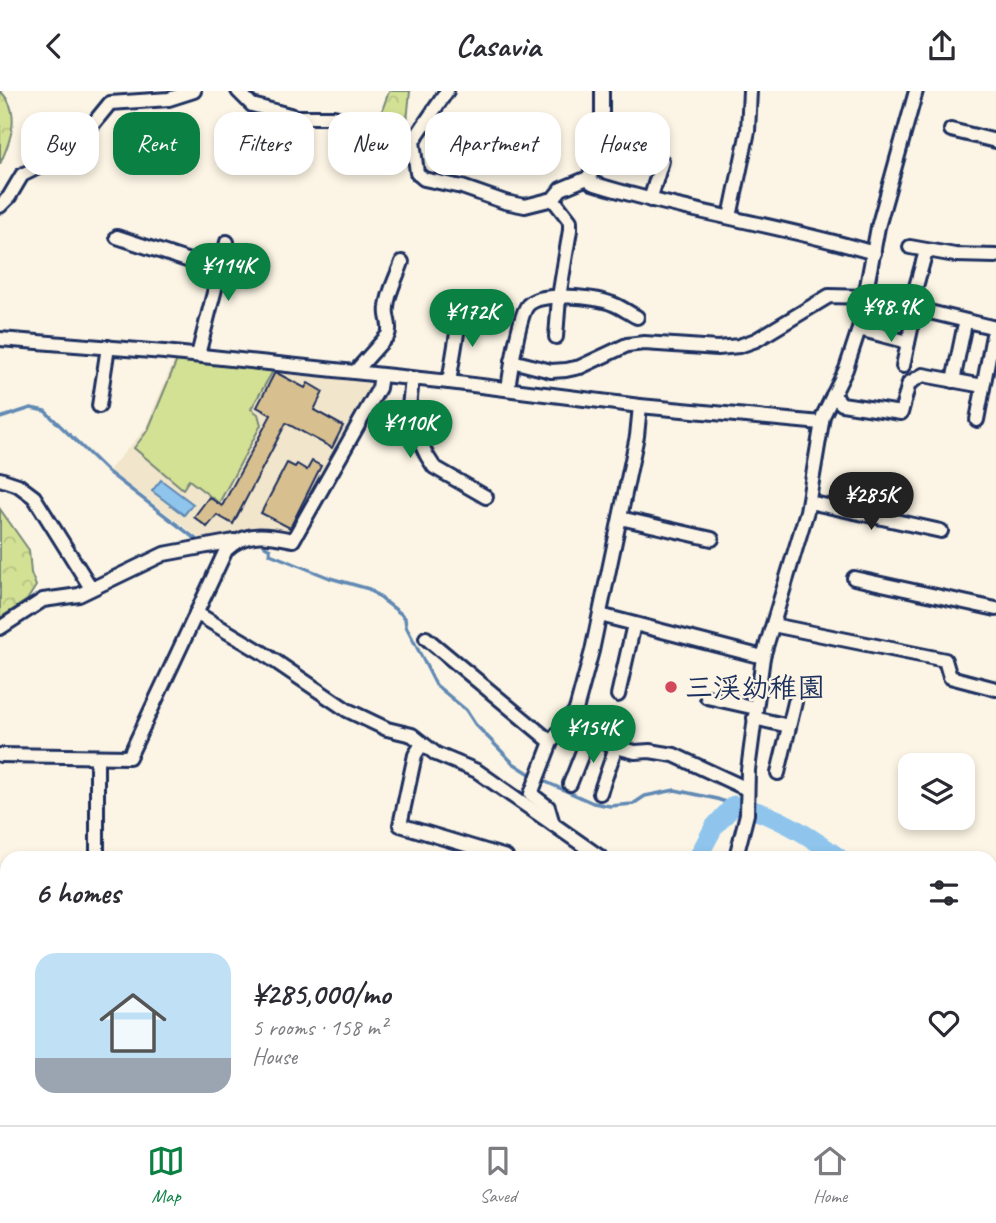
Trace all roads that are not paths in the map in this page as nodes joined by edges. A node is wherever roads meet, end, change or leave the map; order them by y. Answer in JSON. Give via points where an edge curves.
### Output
{"nodes":[{"id":1,"x":194,"y":91,"type":"edge"},
{"id":2,"x":238,"y":91,"type":"edge"},
{"id":3,"x":447,"y":91,"type":"edge"},
{"id":4,"x":602,"y":91,"type":"edge"},
{"id":5,"x":750,"y":91,"type":"edge"},
{"id":6,"x":916,"y":91,"type":"edge"},
{"id":7,"x":113,"y":97,"type":"edge"},
{"id":8,"x":951,"y":130,"type":"dead end"},
{"id":9,"x":413,"y":141,"type":"junction"},
{"id":10,"x":996,"y":141,"type":"edge"},
{"id":11,"x":658,"y":175,"type":"edge"},
{"id":12,"x":590,"y":177,"type":"junction"},
{"id":13,"x":553,"y":199,"type":"junction"},
{"id":14,"x":650,"y":200,"type":"junction"},
{"id":15,"x":0,"y":206,"type":"edge"},
{"id":16,"x":730,"y":217,"type":"junction"},
{"id":17,"x":117,"y":237,"type":"dead end"},
{"id":18,"x":227,"y":242,"type":"dead end"},
{"id":19,"x":910,"y":247,"type":"dead end"},
{"id":20,"x":926,"y":251,"type":"junction"},
{"id":21,"x":874,"y":253,"type":"junction"},
{"id":22,"x":996,"y":256,"type":"edge"},
{"id":23,"x":402,"y":262,"type":"dead end"},
{"id":24,"x":220,"y":271,"type":"junction"},
{"id":25,"x":559,"y":297,"type":"junction"},
{"id":26,"x":867,"y":297,"type":"junction"},
{"id":27,"x":910,"y":308,"type":"junction"},
{"id":28,"x":461,"y":309,"type":"dead end"},
{"id":29,"x":637,"y":317,"type":"dead end"},
{"id":30,"x":964,"y":328,"type":"dead end"},
{"id":31,"x":859,"y":329,"type":"junction"},
{"id":32,"x":995,"y":332,"type":"edge"},
{"id":33,"x":556,"y":337,"type":"dead end"},
{"id":34,"x":0,"y":339,"type":"edge"},
{"id":35,"x":108,"y":347,"type":"junction"},
{"id":36,"x":198,"y":355,"type":"junction"},
{"id":37,"x":512,"y":361,"type":"junction"},
{"id":38,"x":902,"y":366,"type":"dead end"},
{"id":39,"x":355,"y":372,"type":"junction"},
{"id":40,"x":380,"y":375,"type":"junction"},
{"id":41,"x":412,"y":379,"type":"junction"},
{"id":42,"x":953,"y":381,"type":"junction"},
{"id":43,"x":449,"y":382,"type":"junction"},
{"id":44,"x":983,"y":386,"type":"junction"},
{"id":45,"x":508,"y":390,"type":"junction"},
{"id":46,"x":833,"y":395,"type":"junction"},
{"id":47,"x":99,"y":406,"type":"dead end"},
{"id":48,"x":640,"y":406,"type":"junction"},
{"id":49,"x":977,"y":420,"type":"dead end"},
{"id":50,"x":821,"y":423,"type":"junction"},
{"id":51,"x":0,"y":479,"type":"edge"},
{"id":52,"x":486,"y":497,"type":"dead end"},
{"id":53,"x":809,"y":502,"type":"junction"},
{"id":54,"x":620,"y":518,"type":"junction"},
{"id":55,"x":941,"y":531,"type":"dead end"},
{"id":56,"x":712,"y":539,"type":"dead end"},
{"id":57,"x":234,"y":541,"type":"junction"},
{"id":58,"x":854,"y":578,"type":"dead end"},
{"id":59,"x":91,"y":589,"type":"junction"},
{"id":60,"x":996,"y":609,"type":"edge"},
{"id":61,"x":197,"y":613,"type":"junction"},
{"id":62,"x":600,"y":615,"type":"junction"},
{"id":63,"x":634,"y":624,"type":"junction"},
{"id":64,"x":773,"y":625,"type":"junction"},
{"id":65,"x":0,"y":628,"type":"edge"},
{"id":66,"x":426,"y":638,"type":"dead end"},
{"id":67,"x":763,"y":657,"type":"junction"},
{"id":68,"x":996,"y":689,"type":"edge"},
{"id":69,"x":618,"y":695,"type":"dead end"},
{"id":70,"x":707,"y":697,"type":"dead end"},
{"id":71,"x":795,"y":702,"type":"dead end"},
{"id":72,"x":755,"y":713,"type":"junction"},
{"id":73,"x":566,"y":725,"type":"junction"},
{"id":74,"x":789,"y":726,"type":"junction"},
{"id":75,"x":589,"y":736,"type":"junction"},
{"id":76,"x":551,"y":742,"type":"junction"},
{"id":77,"x":422,"y":744,"type":"junction"},
{"id":78,"x":616,"y":747,"type":"junction"},
{"id":79,"x":0,"y":755,"type":"edge"},
{"id":80,"x":97,"y":757,"type":"junction"},
{"id":81,"x":778,"y":773,"type":"dead end"},
{"id":82,"x":570,"y":784,"type":"dead end"},
{"id":83,"x":600,"y":793,"type":"dead end"},
{"id":84,"x":747,"y":802,"type":"junction"},
{"id":85,"x":554,"y":824,"type":"junction"},
{"id":86,"x":97,"y":851,"type":"edge"},
{"id":87,"x":486,"y":851,"type":"edge"},
{"id":88,"x":592,"y":851,"type":"edge"},
{"id":89,"x":738,"y":851,"type":"edge"}],
"edges":[{"from":1,"to":7,"type":"street","via":[[169,99]]},
{"from":2,"to":9,"type":"street","via":[[252,105],[297,117],[334,117],[388,141]]},
{"from":3,"to":9,"type":"street"},
{"from":4,"to":12,"type":"street","via":[[602,122]]},
{"from":5,"to":16,"type":"street","via":[[748,131]]},
{"from":6,"to":21,"type":"street"},
{"from":7,"to":15,"type":"street","via":[[84,135],[63,155],[22,175]]},
{"from":8,"to":10,"type":"street"},
{"from":9,"to":13,"type":"street","via":[[417,173],[424,179],[524,206]]},
{"from":11,"to":14,"type":"street"},
{"from":12,"to":13,"type":"street","via":[[561,189]]},
{"from":12,"to":14,"type":"street","via":[[592,183]]},
{"from":13,"to":25,"type":"street","via":[[570,221]]},
{"from":14,"to":16,"type":"street"},
{"from":16,"to":21,"type":"street"},
{"from":17,"to":24,"type":"street"},
{"from":18,"to":24,"type":"street"},
{"from":19,"to":20,"type":"street"},
{"from":20,"to":22,"type":"street"},
{"from":20,"to":27,"type":"street"},
{"from":21,"to":26,"type":"street"},
{"from":23,"to":39,"type":"street","via":[[387,304],[391,328]]},
{"from":24,"to":36,"type":"street"},
{"from":25,"to":29,"type":"street","via":[[611,303]]},
{"from":25,"to":33,"type":"street"},
{"from":25,"to":37,"type":"street","via":[[542,297],[526,307]]},
{"from":26,"to":27,"type":"street"},
{"from":26,"to":31,"type":"street"},
{"from":26,"to":37,"type":"street","via":[[829,296],[739,346],[627,345],[580,367],[551,371]]},
{"from":27,"to":32,"type":"street"},
{"from":28,"to":43,"type":"street"},
{"from":30,"to":42,"type":"street"},
{"from":31,"to":38,"type":"street","via":[[910,336]]},
{"from":31,"to":46,"type":"street"},
{"from":32,"to":44,"type":"street"},
{"from":34,"to":35,"type":"street"},
{"from":35,"to":36,"type":"street"},
{"from":35,"to":47,"type":"street"},
{"from":36,"to":39,"type":"street"},
{"from":37,"to":45,"type":"street"},
{"from":39,"to":40,"type":"street"},
{"from":40,"to":41,"type":"street"},
{"from":40,"to":57,"type":"street","via":[[379,387],[293,540],[264,534]]},
{"from":41,"to":43,"type":"street"},
{"from":41,"to":52,"type":"street","via":[[408,416],[427,456],[434,467]]},
{"from":42,"to":44,"type":"street"},
{"from":42,"to":46,"type":"street","via":[[923,375],[909,383],[901,413],[842,404]]},
{"from":43,"to":45,"type":"street"},
{"from":44,"to":49,"type":"street"},
{"from":45,"to":48,"type":"street"},
{"from":46,"to":50,"type":"street"},
{"from":48,"to":50,"type":"street"},
{"from":48,"to":54,"type":"street"},
{"from":50,"to":53,"type":"street"},
{"from":51,"to":59,"type":"street","via":[[18,485],[34,498]]},
{"from":53,"to":55,"type":"street"},
{"from":53,"to":64,"type":"street"},
{"from":54,"to":56,"type":"street"},
{"from":54,"to":62,"type":"street"},
{"from":57,"to":59,"type":"street","via":[[164,554]]},
{"from":57,"to":61,"type":"street"},
{"from":58,"to":60,"type":"street"},
{"from":59,"to":65,"type":"street","via":[[43,600]]},
{"from":61,"to":77,"type":"street","via":[[328,700]]},
{"from":61,"to":80,"type":"street","via":[[129,757]]},
{"from":62,"to":63,"type":"street"},
{"from":62,"to":73,"type":"street","via":[[576,710]]},
{"from":63,"to":67,"type":"street"},
{"from":63,"to":69,"type":"street"},
{"from":64,"to":67,"type":"street"},
{"from":64,"to":68,"type":"street","via":[[945,660],[950,677]]},
{"from":66,"to":76,"type":"street"},
{"from":67,"to":72,"type":"street"},
{"from":70,"to":72,"type":"street"},
{"from":71,"to":74,"type":"street"},
{"from":72,"to":74,"type":"street"},
{"from":72,"to":84,"type":"street"},
{"from":73,"to":75,"type":"street"},
{"from":73,"to":76,"type":"street"},
{"from":74,"to":81,"type":"street"},
{"from":75,"to":78,"type":"street"},
{"from":75,"to":82,"type":"street"},
{"from":76,"to":85,"type":"street","via":[[531,794],[548,807]]},
{"from":77,"to":85,"type":"street","via":[[477,771]]},
{"from":77,"to":87,"type":"street","via":[[415,755],[400,825]]},
{"from":78,"to":83,"type":"street"},
{"from":78,"to":84,"type":"street","via":[[674,755]]},
{"from":79,"to":80,"type":"street"},
{"from":80,"to":86,"type":"street"},
{"from":84,"to":89,"type":"street"},
{"from":85,"to":88,"type":"street"}]}
